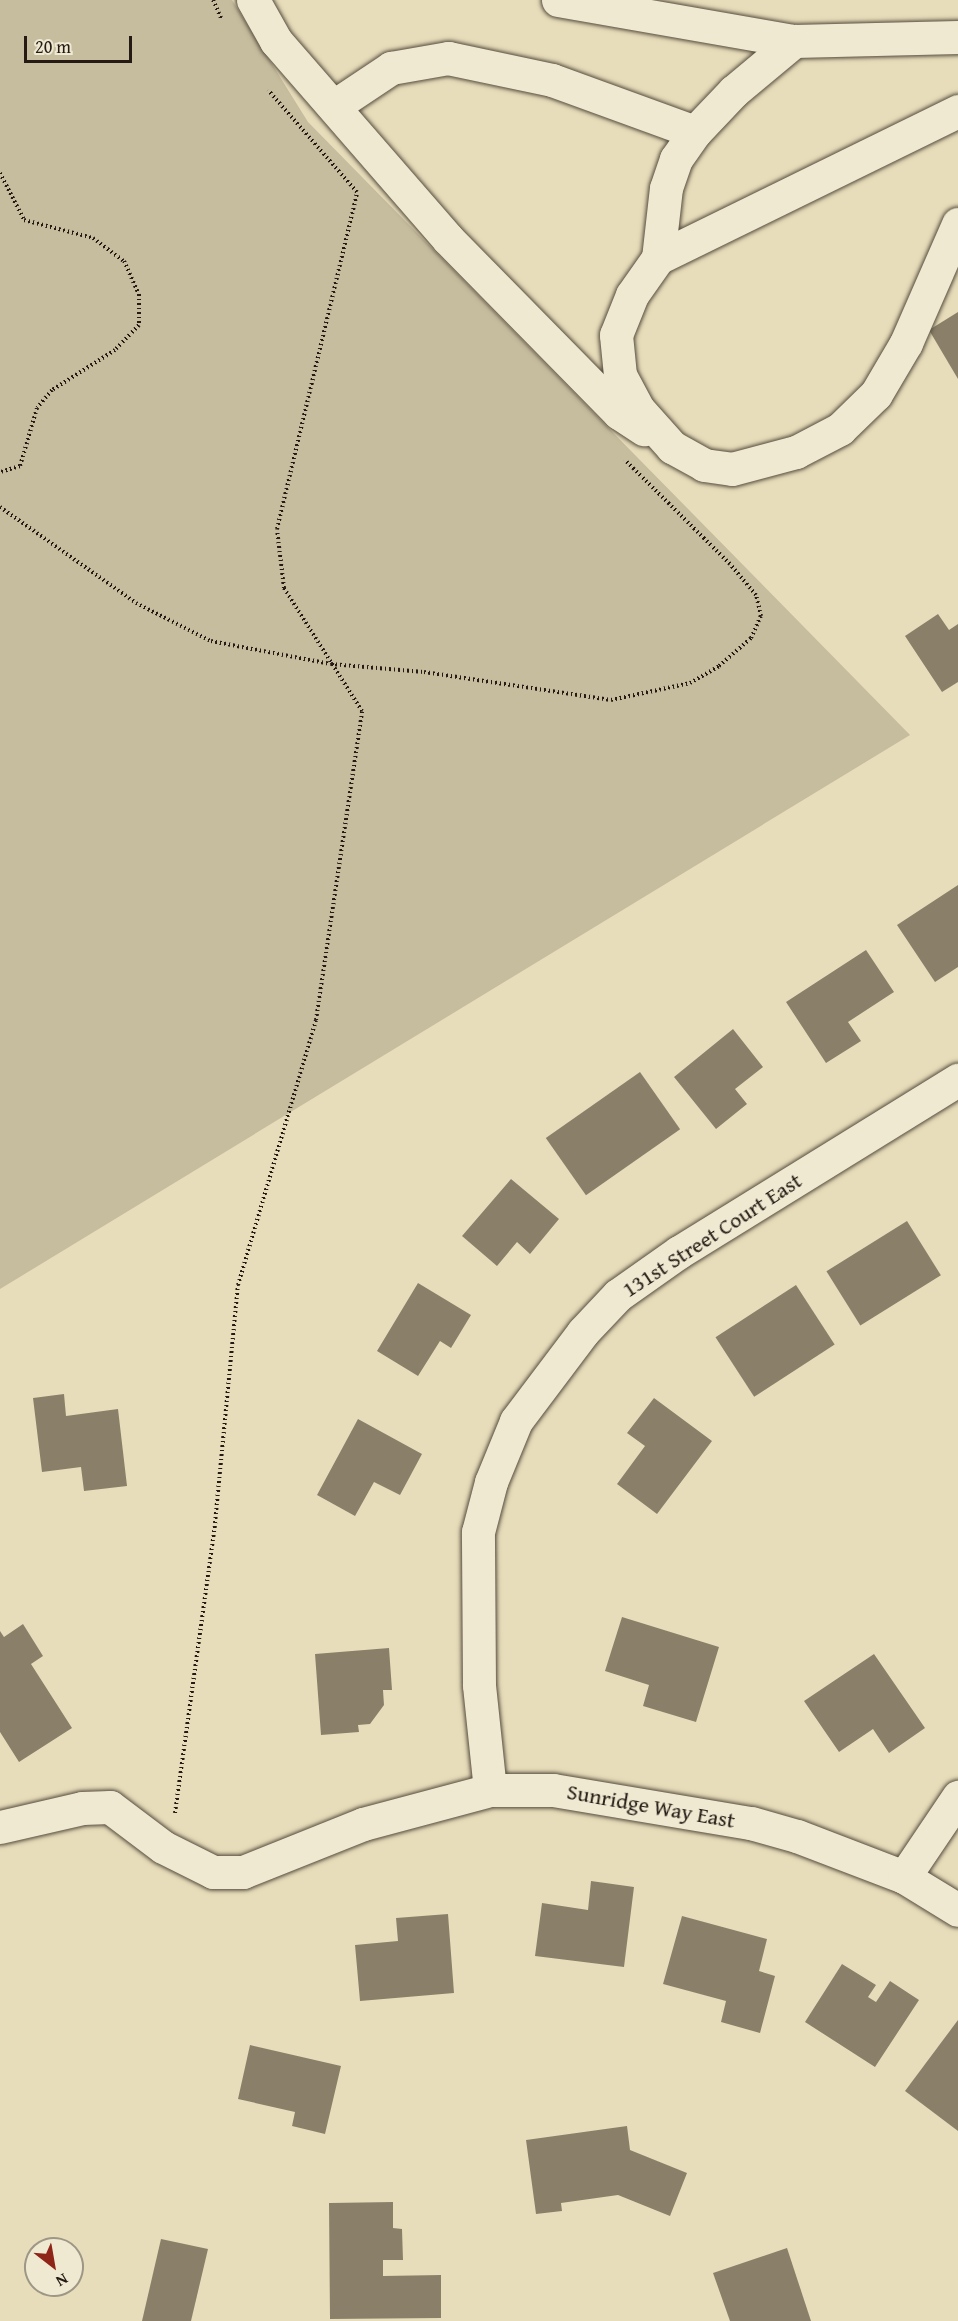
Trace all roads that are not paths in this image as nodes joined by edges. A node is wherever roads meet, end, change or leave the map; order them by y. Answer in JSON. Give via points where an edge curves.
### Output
{"nodes":[{"id":1,"x":253,"y":0,"type":"edge"},
{"id":2,"x":558,"y":0,"type":"edge"},
{"id":3,"x":958,"y":37,"type":"edge"},
{"id":4,"x":794,"y":41,"type":"junction"},
{"id":5,"x":334,"y":106,"type":"junction"},
{"id":6,"x":958,"y":111,"type":"edge"},
{"id":7,"x":694,"y":132,"type":"junction"},
{"id":8,"x":958,"y":224,"type":"edge"},
{"id":9,"x":658,"y":258,"type":"junction"},
{"id":10,"x":672,"y":447,"type":"junction"},
{"id":11,"x":958,"y":1080,"type":"edge"},
{"id":12,"x":490,"y":1790,"type":"junction"},
{"id":13,"x":958,"y":1797,"type":"edge"},
{"id":14,"x":0,"y":1827,"type":"edge"},
{"id":15,"x":904,"y":1877,"type":"junction"},
{"id":16,"x":958,"y":1910,"type":"edge"}],
"edges":[{"from":1,"to":5,"type":"street","via":[[276,41]]},
{"from":2,"to":4,"type":"street"},
{"from":3,"to":4,"type":"street"},
{"from":4,"to":7,"type":"street","via":[[734,91]]},
{"from":5,"to":7,"type":"street","via":[[391,68],[448,58],[552,80]]},
{"from":5,"to":10,"type":"street","via":[[447,239],[611,405]]},
{"from":6,"to":9,"type":"street"},
{"from":7,"to":9,"type":"street","via":[[676,159],[666,188]]},
{"from":8,"to":10,"type":"street","via":[[906,343],[876,394],[840,429],[796,452],[732,470],[704,465]]},
{"from":9,"to":10,"type":"street","via":[[632,295],[616,335],[620,375],[639,410]]},
{"from":11,"to":12,"type":"street","name":"131st Street Court East","via":[[679,1252],[618,1294],[582,1332],[516,1421],[491,1482],[478,1533],[479,1685]]},
{"from":12,"to":14,"type":"street","name":"Sunridge Way East","via":[[332,1836],[243,1872],[213,1872],[166,1849],[110,1807],[82,1808]]},
{"from":12,"to":15,"type":"street","name":"Sunridge Way East","via":[[553,1790],[751,1823],[797,1836]]},
{"from":13,"to":15,"type":"street"},
{"from":15,"to":16,"type":"street","name":"Sunridge Way East"}]}
